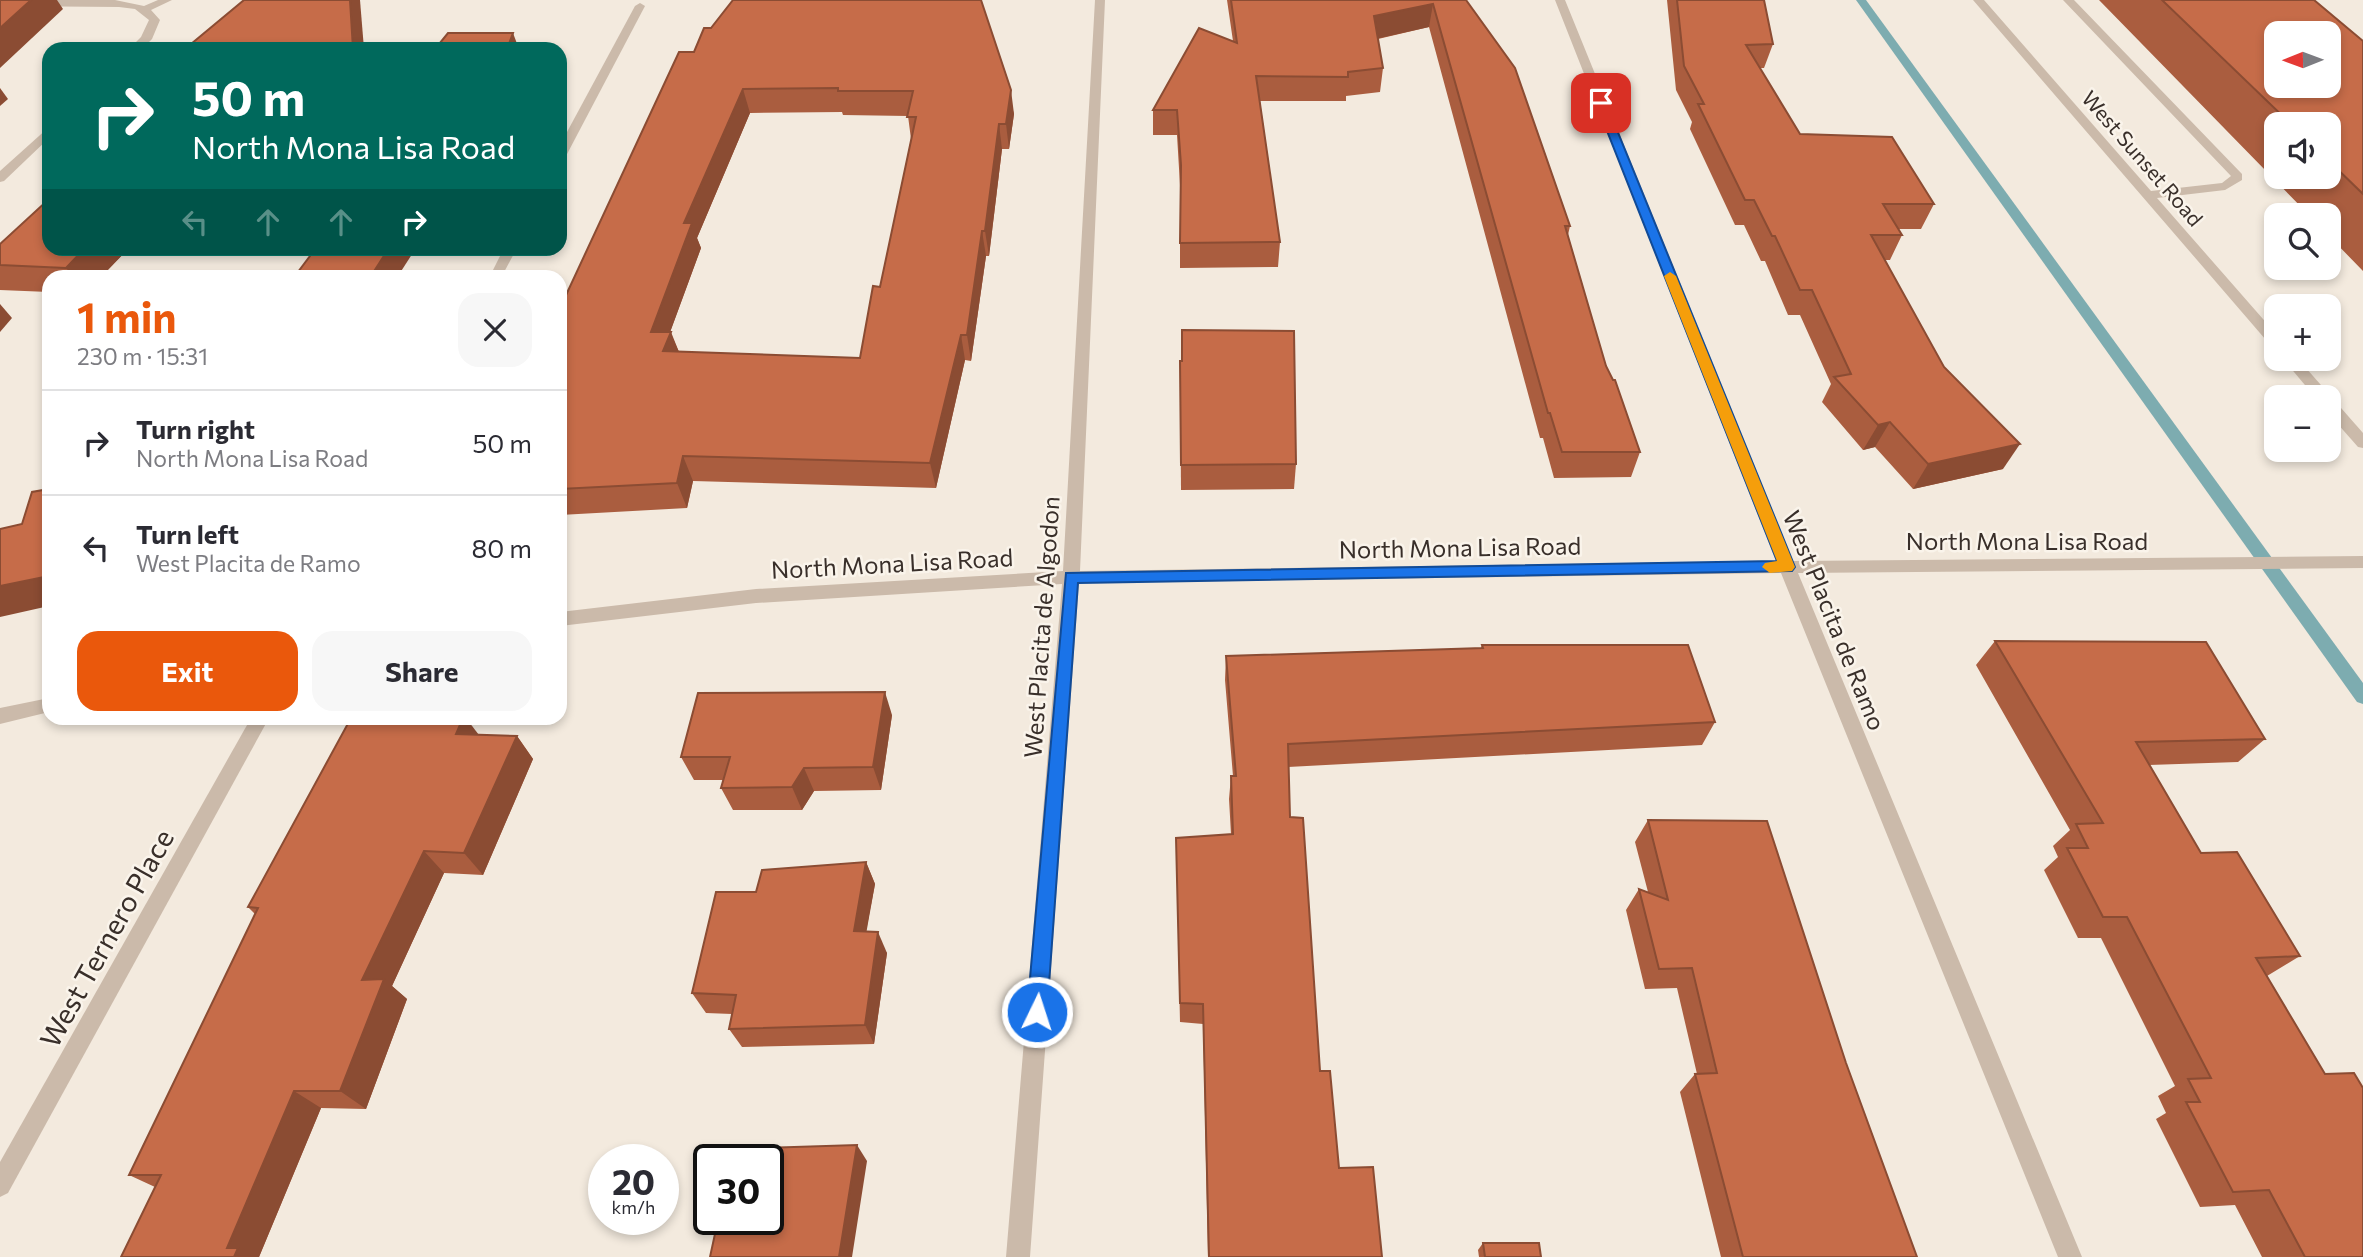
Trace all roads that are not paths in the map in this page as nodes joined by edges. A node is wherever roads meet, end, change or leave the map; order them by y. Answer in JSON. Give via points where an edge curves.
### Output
{"nodes":[{"id":1,"x":167,"y":0,"type":"edge"},
{"id":2,"x":1100,"y":0,"type":"edge"},
{"id":3,"x":1559,"y":0,"type":"edge"},
{"id":4,"x":1978,"y":0,"type":"edge"},
{"id":5,"x":2068,"y":0,"type":"edge"},
{"id":6,"x":0,"y":2,"type":"edge"},
{"id":7,"x":640,"y":6,"type":"dead end"},
{"id":8,"x":143,"y":10,"type":"junction"},
{"id":9,"x":143,"y":42,"type":"edge"},
{"id":10,"x":42,"y":138,"type":"edge"},
{"id":11,"x":567,"y":143,"type":"edge"},
{"id":12,"x":0,"y":178,"type":"edge"},
{"id":13,"x":2148,"y":195,"type":"junction"},
{"id":14,"x":2264,"y":329,"type":"edge"},
{"id":15,"x":2300,"y":371,"type":"edge"},
{"id":16,"x":2313,"y":385,"type":"edge"},
{"id":17,"x":2341,"y":418,"type":"edge"},
{"id":18,"x":2363,"y":443,"type":"edge"},
{"id":19,"x":2363,"y":562,"type":"edge"},
{"id":20,"x":1787,"y":567,"type":"junction"},
{"id":21,"x":1071,"y":577,"type":"junction"},
{"id":22,"x":567,"y":618,"type":"edge"},
{"id":23,"x":42,"y":707,"type":"edge"},
{"id":24,"x":0,"y":716,"type":"edge"},
{"id":25,"x":256,"y":725,"type":"edge"},
{"id":26,"x":0,"y":1185,"type":"edge"},
{"id":27,"x":1018,"y":1257,"type":"edge"},
{"id":28,"x":2070,"y":1257,"type":"edge"}],
"edges":[{"from":1,"to":8,"type":"street"},
{"from":2,"to":21,"type":"street","name":"West Placita de Algodon"},
{"from":3,"to":20,"type":"street","name":"West Placita de Ramo"},
{"from":4,"to":13,"type":"street","name":"West Sunset Road"},
{"from":5,"to":13,"type":"street","via":[[2238,177],[2225,186]]},
{"from":6,"to":8,"type":"street","via":[[114,2]]},
{"from":7,"to":11,"type":"street"},
{"from":8,"to":9,"type":"street","via":[[155,20]]},
{"from":10,"to":12,"type":"street"},
{"from":13,"to":14,"type":"street","name":"West Sunset Road"},
{"from":15,"to":16,"type":"street"},
{"from":17,"to":18,"type":"street"},
{"from":19,"to":20,"type":"street","name":"North Mona Lisa Road"},
{"from":20,"to":21,"type":"street","name":"North Mona Lisa Road"},
{"from":20,"to":28,"type":"street","name":"West Placita de Ramo"},
{"from":21,"to":22,"type":"street","name":"North Mona Lisa Road","via":[[756,596]]},
{"from":21,"to":27,"type":"street","name":"West Placita de Algodon"},
{"from":23,"to":24,"type":"street"},
{"from":25,"to":26,"type":"street","name":"West Ternero Place"}]}
